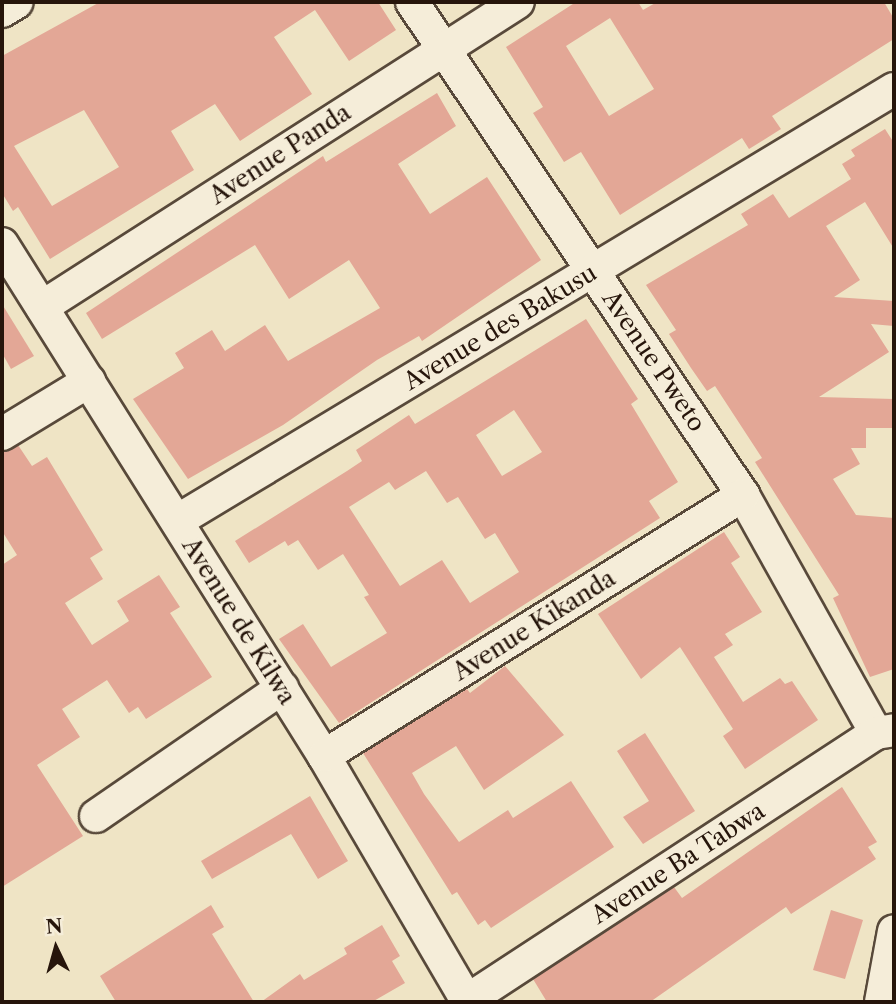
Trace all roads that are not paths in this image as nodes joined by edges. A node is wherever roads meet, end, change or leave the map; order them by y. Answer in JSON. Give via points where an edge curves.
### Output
{"nodes":[{"id":1,"x":17,"y":2,"type":"edge"},
{"id":2,"x":412,"y":2,"type":"edge"},
{"id":3,"x":518,"y":2,"type":"edge"},
{"id":4,"x":2,"y":11,"type":"edge"},
{"id":5,"x":442,"y":51,"type":"junction"},
{"id":6,"x":894,"y":89,"type":"edge"},
{"id":7,"x":2,"y":244,"type":"edge"},
{"id":8,"x":594,"y":270,"type":"junction"},
{"id":9,"x":42,"y":307,"type":"junction"},
{"id":10,"x":89,"y":382,"type":"junction"},
{"id":11,"x":2,"y":434,"type":"edge"},
{"id":12,"x":743,"y":495,"type":"junction"},
{"id":13,"x":177,"y":521,"type":"junction"},
{"id":14,"x":282,"y":688,"type":"junction"},
{"id":15,"x":885,"y":732,"type":"edge"},
{"id":16,"x":324,"y":756,"type":"junction"},
{"id":17,"x":96,"y":816,"type":"dead end"},
{"id":18,"x":894,"y":931,"type":"edge"},
{"id":19,"x":466,"y":1002,"type":"edge"},
{"id":20,"x":881,"y":1002,"type":"edge"}],
"edges":[{"from":1,"to":4,"type":"street"},
{"from":2,"to":5,"type":"street","name":"Avenue Pweto"},
{"from":3,"to":5,"type":"street","name":"Avenue Panda"},
{"from":5,"to":8,"type":"street","name":"Avenue Pweto"},
{"from":5,"to":9,"type":"street","name":"Avenue Panda"},
{"from":6,"to":8,"type":"street","name":"Avenue des Bakusu"},
{"from":7,"to":9,"type":"street","name":"Avenue de Kilwa"},
{"from":8,"to":12,"type":"street","name":"Avenue Pweto"},
{"from":8,"to":13,"type":"street","name":"Avenue des Bakusu"},
{"from":9,"to":10,"type":"street","name":"Avenue de Kilwa"},
{"from":10,"to":11,"type":"street"},
{"from":10,"to":13,"type":"street","name":"Avenue de Kilwa"},
{"from":12,"to":15,"type":"street","name":"Avenue Pweto"},
{"from":12,"to":16,"type":"street","name":"Avenue Kikanda"},
{"from":13,"to":14,"type":"street","name":"Avenue de Kilwa"},
{"from":14,"to":16,"type":"street","name":"Avenue de Kilwa"},
{"from":14,"to":17,"type":"street"},
{"from":15,"to":19,"type":"street","name":"Avenue Ba Tabwa"},
{"from":16,"to":19,"type":"street","name":"Avenue de Kilwa"},
{"from":18,"to":20,"type":"street"}]}
